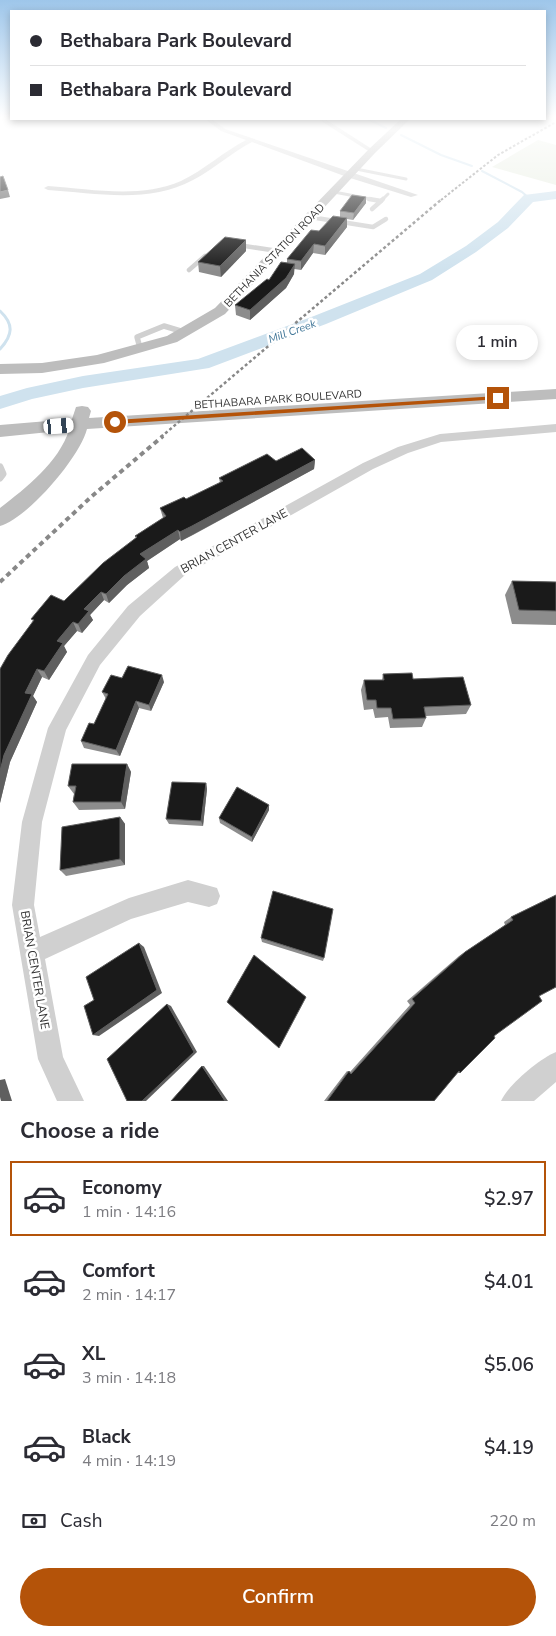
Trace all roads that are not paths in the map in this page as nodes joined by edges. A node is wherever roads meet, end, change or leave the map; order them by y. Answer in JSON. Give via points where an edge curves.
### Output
{"nodes":[{"id":1,"x":203,"y":169,"type":"edge"},
{"id":2,"x":345,"y":169,"type":"edge"},
{"id":3,"x":355,"y":169,"type":"edge"},
{"id":4,"x":353,"y":172,"type":"junction"},
{"id":5,"x":406,"y":179,"type":"dead end"},
{"id":6,"x":48,"y":188,"type":"dead end"},
{"id":7,"x":334,"y":192,"type":"junction"},
{"id":8,"x":388,"y":194,"type":"dead end"},
{"id":9,"x":414,"y":195,"type":"dead end"},
{"id":10,"x":381,"y":201,"type":"junction"},
{"id":11,"x":372,"y":209,"type":"dead end"},
{"id":12,"x":310,"y":217,"type":"junction"},
{"id":13,"x":386,"y":219,"type":"dead end"},
{"id":14,"x":232,"y":244,"type":"edge"},
{"id":15,"x":278,"y":251,"type":"junction"},
{"id":16,"x":211,"y":252,"type":"edge"},
{"id":17,"x":189,"y":270,"type":"dead end"},
{"id":18,"x":0,"y":369,"type":"edge"},
{"id":19,"x":556,"y":382,"type":"edge"},
{"id":20,"x":556,"y":394,"type":"edge"},
{"id":21,"x":0,"y":417,"type":"edge"},
{"id":22,"x":80,"y":417,"type":"junction"},
{"id":23,"x":556,"y":428,"type":"edge"},
{"id":24,"x":0,"y":431,"type":"edge"},
{"id":25,"x":0,"y":468,"type":"edge"},
{"id":26,"x":0,"y":478,"type":"edge"},
{"id":27,"x":0,"y":519,"type":"edge"},
{"id":28,"x":209,"y":896,"type":"dead end"},
{"id":29,"x":32,"y":953,"type":"junction"},
{"id":30,"x":556,"y":1065,"type":"edge"},
{"id":31,"x":71,"y":1101,"type":"edge"},
{"id":32,"x":514,"y":1101,"type":"edge"}],
"edges":[{"from":1,"to":6,"type":"street","via":[[168,188],[130,193]]},
{"from":2,"to":4,"type":"street"},
{"from":3,"to":4,"type":"street","name":"BETHANIA STATION ROAD"},
{"from":4,"to":5,"type":"lane"},
{"from":4,"to":7,"type":"street","name":"BETHANIA STATION ROAD"},
{"from":4,"to":9,"type":"street"},
{"from":7,"to":10,"type":"lane"},
{"from":7,"to":12,"type":"street","name":"BETHANIA STATION ROAD"},
{"from":8,"to":10,"type":"lane"},
{"from":10,"to":11,"type":"lane"},
{"from":12,"to":13,"type":"lane","via":[[373,227]]},
{"from":12,"to":15,"type":"street","name":"BETHANIA STATION ROAD"},
{"from":14,"to":15,"type":"lane"},
{"from":15,"to":18,"type":"street","name":"BETHANIA STATION ROAD","via":[[220,311],[172,339],[98,360],[42,368]]},
{"from":16,"to":17,"type":"lane"},
{"from":19,"to":22,"type":"street","name":"BETHABARA PARK BOULEVARD"},
{"from":20,"to":22,"type":"street","name":"BETHABARA PARK BOULEVARD"},
{"from":21,"to":22,"type":"street","name":"BETHABARA PARK BOULEVARD"},
{"from":22,"to":24,"type":"street","name":"BETHABARA PARK BOULEVARD"},
{"from":22,"to":27,"type":"street","via":[[75,440],[63,458],[24,500]]},
{"from":23,"to":29,"type":"street","name":"BRIAN CENTER LANE","via":[[440,438],[403,450],[368,466],[180,571],[134,612],[94,660],[57,728],[32,822],[23,905]]},
{"from":25,"to":26,"type":"lane","via":[[3,474]]},
{"from":28,"to":29,"type":"street","via":[[188,890],[130,909]]},
{"from":29,"to":31,"type":"street","name":"BRIAN CENTER LANE","via":[[52,1059]]},
{"from":30,"to":32,"type":"street"}]}
